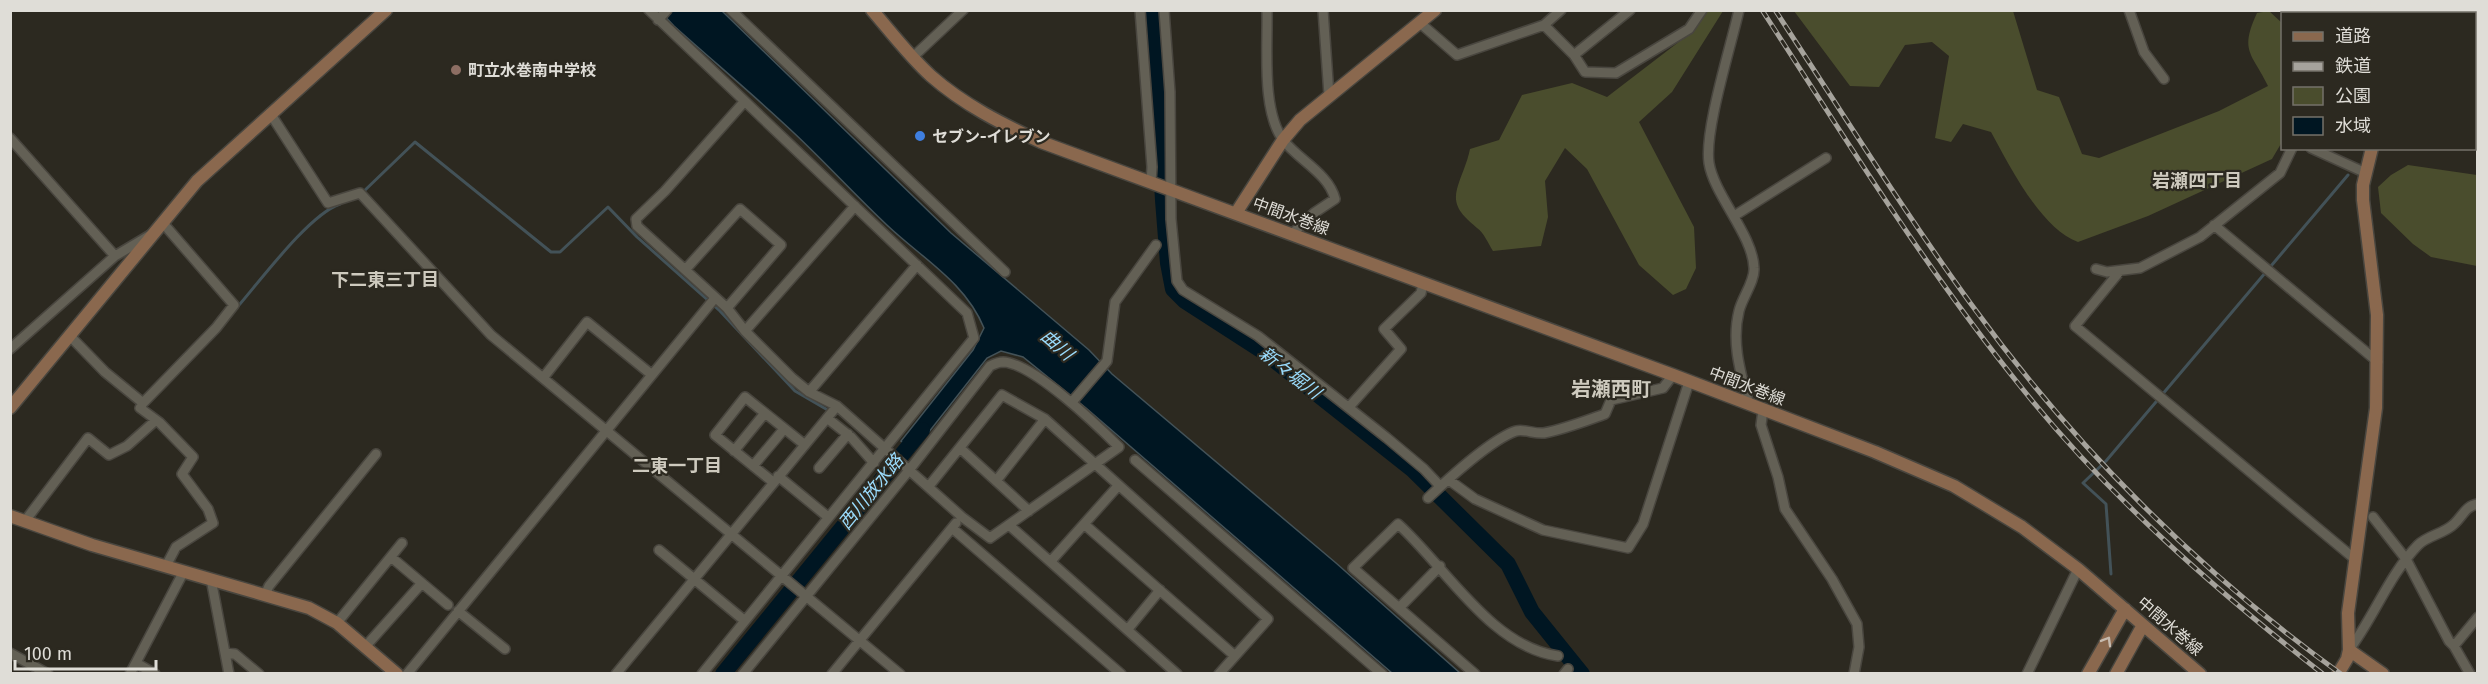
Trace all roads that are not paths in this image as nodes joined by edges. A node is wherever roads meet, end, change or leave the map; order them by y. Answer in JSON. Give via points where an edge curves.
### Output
{"nodes":[{"id":1,"x":386,"y":10,"type":"edge"},
{"id":2,"x":649,"y":10,"type":"edge"},
{"id":3,"x":731,"y":10,"type":"edge"},
{"id":4,"x":872,"y":10,"type":"edge"},
{"id":5,"x":963,"y":10,"type":"edge"},
{"id":6,"x":1140,"y":10,"type":"edge"},
{"id":7,"x":1164,"y":10,"type":"edge"},
{"id":8,"x":1267,"y":10,"type":"edge"},
{"id":9,"x":1323,"y":10,"type":"edge"},
{"id":10,"x":1435,"y":10,"type":"edge"},
{"id":11,"x":1561,"y":10,"type":"edge"},
{"id":12,"x":1630,"y":10,"type":"edge"},
{"id":13,"x":1702,"y":10,"type":"edge"},
{"id":14,"x":1738,"y":10,"type":"edge"},
{"id":15,"x":2129,"y":10,"type":"edge"},
{"id":16,"x":662,"y":15,"type":"edge"},
{"id":17,"x":1419,"y":23,"type":"junction"},
{"id":18,"x":1545,"y":25,"type":"junction"},
{"id":19,"x":1574,"y":55,"type":"junction"},
{"id":20,"x":913,"y":57,"type":"junction"},
{"id":21,"x":2164,"y":79,"type":"dead end"},
{"id":22,"x":1329,"y":95,"type":"junction"},
{"id":23,"x":744,"y":102,"type":"junction"},
{"id":24,"x":270,"y":113,"type":"junction"},
{"id":25,"x":10,"y":138,"type":"edge"},
{"id":26,"x":1283,"y":140,"type":"junction"},
{"id":27,"x":2291,"y":150,"type":"edge"},
{"id":28,"x":2315,"y":150,"type":"edge"},
{"id":29,"x":2372,"y":150,"type":"edge"},
{"id":30,"x":1827,"y":158,"type":"dead end"},
{"id":31,"x":2366,"y":173,"type":"junction"},
{"id":32,"x":1151,"y":182,"type":"junction"},
{"id":33,"x":1173,"y":190,"type":"junction"},
{"id":34,"x":855,"y":206,"type":"junction"},
{"id":35,"x":1236,"y":213,"type":"junction"},
{"id":36,"x":1734,"y":216,"type":"junction"},
{"id":37,"x":162,"y":222,"type":"junction"},
{"id":38,"x":2214,"y":225,"type":"junction"},
{"id":39,"x":152,"y":234,"type":"junction"},
{"id":40,"x":1292,"y":234,"type":"junction"},
{"id":41,"x":1156,"y":245,"type":"dead end"},
{"id":42,"x":115,"y":256,"type":"junction"},
{"id":43,"x":917,"y":265,"type":"junction"},
{"id":44,"x":2096,"y":269,"type":"dead end"},
{"id":45,"x":685,"y":270,"type":"junction"},
{"id":46,"x":2120,"y":271,"type":"junction"},
{"id":47,"x":1005,"y":272,"type":"dead end"},
{"id":48,"x":1423,"y":283,"type":"junction"},
{"id":49,"x":715,"y":298,"type":"junction"},
{"id":50,"x":727,"y":308,"type":"junction"},
{"id":51,"x":745,"y":331,"type":"junction"},
{"id":52,"x":70,"y":336,"type":"junction"},
{"id":53,"x":10,"y":350,"type":"edge"},
{"id":54,"x":2378,"y":362,"type":"junction"},
{"id":55,"x":652,"y":375,"type":"junction"},
{"id":56,"x":1673,"y":375,"type":"junction"},
{"id":57,"x":543,"y":378,"type":"junction"},
{"id":58,"x":1689,"y":382,"type":"junction"},
{"id":59,"x":809,"y":392,"type":"junction"},
{"id":60,"x":143,"y":402,"type":"junction"},
{"id":61,"x":1072,"y":402,"type":"junction"},
{"id":62,"x":1749,"y":405,"type":"junction"},
{"id":63,"x":837,"y":406,"type":"junction"},
{"id":64,"x":1348,"y":407,"type":"junction"},
{"id":65,"x":10,"y":408,"type":"edge"},
{"id":66,"x":1763,"y":410,"type":"junction"},
{"id":67,"x":765,"y":413,"type":"junction"},
{"id":68,"x":827,"y":418,"type":"junction"},
{"id":69,"x":1045,"y":419,"type":"junction"},
{"id":70,"x":154,"y":421,"type":"junction"},
{"id":71,"x":784,"y":429,"type":"junction"},
{"id":72,"x":606,"y":430,"type":"junction"},
{"id":73,"x":848,"y":434,"type":"junction"},
{"id":74,"x":805,"y":445,"type":"junction"},
{"id":75,"x":960,"y":447,"type":"junction"},
{"id":76,"x":734,"y":451,"type":"junction"},
{"id":77,"x":889,"y":451,"type":"junction"},
{"id":78,"x":376,"y":454,"type":"dead end"},
{"id":79,"x":1134,"y":460,"type":"dead end"},
{"id":80,"x":874,"y":462,"type":"junction"},
{"id":81,"x":1096,"y":465,"type":"junction"},
{"id":82,"x":753,"y":466,"type":"junction"},
{"id":83,"x":908,"y":467,"type":"junction"},
{"id":84,"x":819,"y":468,"type":"dead end"},
{"id":85,"x":776,"y":479,"type":"junction"},
{"id":86,"x":996,"y":480,"type":"junction"},
{"id":87,"x":1449,"y":480,"type":"junction"},
{"id":88,"x":929,"y":486,"type":"junction"},
{"id":89,"x":1118,"y":486,"type":"junction"},
{"id":90,"x":1440,"y":486,"type":"junction"},
{"id":91,"x":1428,"y":498,"type":"dead end"},
{"id":92,"x":2478,"y":504,"type":"edge"},
{"id":93,"x":1029,"y":511,"type":"junction"},
{"id":94,"x":10,"y":516,"type":"edge"},
{"id":95,"x":962,"y":517,"type":"junction"},
{"id":96,"x":2373,"y":517,"type":"dead end"},
{"id":97,"x":828,"y":518,"type":"junction"},
{"id":98,"x":25,"y":521,"type":"junction"},
{"id":99,"x":1084,"y":524,"type":"junction"},
{"id":100,"x":1010,"y":525,"type":"junction"},
{"id":101,"x":952,"y":528,"type":"junction"},
{"id":102,"x":730,"y":533,"type":"junction"},
{"id":103,"x":402,"y":543,"type":"dead end"},
{"id":104,"x":659,"y":550,"type":"dead end"},
{"id":105,"x":391,"y":557,"type":"junction"},
{"id":106,"x":2406,"y":559,"type":"junction"},
{"id":107,"x":2356,"y":560,"type":"junction"},
{"id":108,"x":1051,"y":561,"type":"junction"},
{"id":109,"x":166,"y":566,"type":"junction"},
{"id":110,"x":1440,"y":566,"type":"junction"},
{"id":111,"x":2078,"y":570,"type":"junction"},
{"id":112,"x":184,"y":571,"type":"junction"},
{"id":113,"x":783,"y":576,"type":"junction"},
{"id":114,"x":693,"y":578,"type":"junction"},
{"id":115,"x":211,"y":579,"type":"junction"},
{"id":116,"x":422,"y":584,"type":"junction"},
{"id":117,"x":1160,"y":590,"type":"junction"},
{"id":118,"x":804,"y":594,"type":"junction"},
{"id":119,"x":265,"y":595,"type":"junction"},
{"id":120,"x":448,"y":605,"type":"dead end"},
{"id":121,"x":1399,"y":608,"type":"junction"},
{"id":122,"x":2125,"y":609,"type":"junction"},
{"id":123,"x":458,"y":611,"type":"junction"},
{"id":124,"x":2478,"y":617,"type":"edge"},
{"id":125,"x":745,"y":621,"type":"junction"},
{"id":126,"x":337,"y":624,"type":"junction"},
{"id":127,"x":2143,"y":625,"type":"junction"},
{"id":128,"x":1128,"y":629,"type":"junction"},
{"id":129,"x":860,"y":640,"type":"junction"},
{"id":130,"x":2454,"y":646,"type":"junction"},
{"id":131,"x":365,"y":647,"type":"junction"},
{"id":132,"x":505,"y":649,"type":"dead end"},
{"id":133,"x":2349,"y":650,"type":"junction"},
{"id":134,"x":10,"y":653,"type":"edge"},
{"id":135,"x":225,"y":653,"type":"junction"},
{"id":136,"x":1235,"y":656,"type":"junction"},
{"id":137,"x":1558,"y":656,"type":"dead end"},
{"id":138,"x":136,"y":663,"type":"junction"},
{"id":139,"x":48,"y":674,"type":"edge"},
{"id":140,"x":130,"y":674,"type":"edge"},
{"id":141,"x":155,"y":674,"type":"edge"},
{"id":142,"x":229,"y":674,"type":"edge"},
{"id":143,"x":259,"y":674,"type":"edge"},
{"id":144,"x":397,"y":674,"type":"edge"},
{"id":145,"x":407,"y":674,"type":"edge"},
{"id":146,"x":616,"y":674,"type":"edge"},
{"id":147,"x":702,"y":674,"type":"edge"},
{"id":148,"x":743,"y":674,"type":"edge"},
{"id":149,"x":832,"y":674,"type":"edge"},
{"id":150,"x":900,"y":674,"type":"edge"},
{"id":151,"x":1121,"y":674,"type":"edge"},
{"id":152,"x":1177,"y":674,"type":"edge"},
{"id":153,"x":1219,"y":674,"type":"edge"},
{"id":154,"x":1382,"y":674,"type":"edge"},
{"id":155,"x":1475,"y":674,"type":"edge"},
{"id":156,"x":1854,"y":674,"type":"edge"},
{"id":157,"x":2027,"y":674,"type":"edge"},
{"id":158,"x":2088,"y":674,"type":"edge"},
{"id":159,"x":2115,"y":674,"type":"edge"},
{"id":160,"x":2200,"y":674,"type":"edge"},
{"id":161,"x":2338,"y":674,"type":"edge"},
{"id":162,"x":2383,"y":674,"type":"edge"},
{"id":163,"x":2470,"y":674,"type":"edge"}],
"edges":[{"from":1,"to":24,"type":"main road"},
{"from":2,"to":16,"type":"street"},
{"from":3,"to":47,"type":"street"},
{"from":4,"to":20,"type":"main road","name":"中間水巻線"},
{"from":5,"to":20,"type":"street"},
{"from":6,"to":32,"type":"street"},
{"from":7,"to":33,"type":"street"},
{"from":8,"to":26,"type":"street","via":[[1270,116]]},
{"from":9,"to":22,"type":"street"},
{"from":10,"to":17,"type":"main road","name":"中間水巻線"},
{"from":11,"to":18,"type":"street"},
{"from":12,"to":19,"type":"street"},
{"from":13,"to":19,"type":"street","via":[[1689,29],[1616,73],[1585,72]]},
{"from":14,"to":36,"type":"street","via":[[1714,115],[1709,163]]},
{"from":15,"to":21,"type":"street","via":[[2145,52]]},
{"from":16,"to":23,"type":"street"},
{"from":17,"to":18,"type":"street","via":[[1457,55]]},
{"from":17,"to":22,"type":"main road","name":"中間水巻線"},
{"from":18,"to":19,"type":"street"},
{"from":20,"to":32,"type":"main road","name":"中間水巻線","via":[[960,99],[998,122]]},
{"from":22,"to":26,"type":"main road","name":"中間水巻線"},
{"from":23,"to":34,"type":"street"},
{"from":23,"to":45,"type":"street","via":[[636,219],[637,226]]},
{"from":24,"to":37,"type":"main road","via":[[197,181]]},
{"from":24,"to":57,"type":"street","via":[[328,203],[360,193],[491,335]]},
{"from":25,"to":42,"type":"street"},
{"from":26,"to":35,"type":"main road","name":"中間水巻線"},
{"from":26,"to":40,"type":"street","via":[[1328,184],[1335,199]]},
{"from":27,"to":38,"type":"street","via":[[2280,173]]},
{"from":28,"to":31,"type":"street"},
{"from":29,"to":31,"type":"main road"},
{"from":30,"to":36,"type":"street"},
{"from":31,"to":54,"type":"main road","via":[[2363,214],[2374,281]]},
{"from":32,"to":33,"type":"main road","name":"中間水巻線"},
{"from":33,"to":35,"type":"main road","name":"中間水巻線"},
{"from":33,"to":64,"type":"street","via":[[1175,262],[1177,281],[1183,290],[1258,336]]},
{"from":34,"to":43,"type":"street"},
{"from":34,"to":51,"type":"street"},
{"from":35,"to":40,"type":"main road","name":"中間水巻線"},
{"from":36,"to":62,"type":"street","via":[[1755,269],[1739,309],[1735,335]]},
{"from":37,"to":39,"type":"main road"},
{"from":37,"to":60,"type":"street","via":[[234,305]]},
{"from":38,"to":46,"type":"street","via":[[2200,237],[2140,268]]},
{"from":38,"to":54,"type":"street"},
{"from":39,"to":42,"type":"street"},
{"from":39,"to":52,"type":"main road"},
{"from":40,"to":48,"type":"main road","name":"中間水巻線"},
{"from":41,"to":61,"type":"street","via":[[1115,302],[1107,361]]},
{"from":42,"to":53,"type":"street"},
{"from":43,"to":59,"type":"street"},
{"from":43,"to":77,"type":"street","via":[[967,314],[974,338]]},
{"from":44,"to":46,"type":"street"},
{"from":45,"to":49,"type":"street"},
{"from":45,"to":50,"type":"street","via":[[740,209],[781,245]]},
{"from":46,"to":107,"type":"street","via":[[2075,326]]},
{"from":48,"to":56,"type":"main road","name":"中間水巻線"},
{"from":48,"to":64,"type":"street","via":[[1421,293],[1384,329],[1401,349]]},
{"from":49,"to":50,"type":"street"},
{"from":49,"to":55,"type":"street"},
{"from":50,"to":51,"type":"street"},
{"from":51,"to":59,"type":"street"},
{"from":52,"to":60,"type":"street","via":[[105,372]]},
{"from":52,"to":65,"type":"main road"},
{"from":54,"to":107,"type":"main road","via":[[2375,418]]},
{"from":55,"to":57,"type":"street","via":[[587,322]]},
{"from":55,"to":72,"type":"street"},
{"from":56,"to":58,"type":"main road","name":"中間水巻線"},
{"from":56,"to":87,"type":"street","via":[[1663,388],[1611,400],[1605,414],[1572,426],[1542,433],[1516,431],[1489,447]]},
{"from":57,"to":72,"type":"street"},
{"from":58,"to":62,"type":"main road","name":"中間水巻線"},
{"from":58,"to":87,"type":"street","via":[[1643,524],[1629,548],[1543,530],[1475,499]]},
{"from":59,"to":63,"type":"street"},
{"from":60,"to":70,"type":"street","via":[[140,408]]},
{"from":61,"to":81,"type":"street","via":[[1119,447]]},
{"from":61,"to":83,"type":"street","via":[[1010,363],[1000,362],[990,366]]},
{"from":62,"to":66,"type":"main road","name":"中間水巻線"},
{"from":63,"to":68,"type":"street"},
{"from":63,"to":77,"type":"street"},
{"from":64,"to":90,"type":"street"},
{"from":66,"to":111,"type":"main road","name":"中間水巻線","via":[[1954,486],[2022,527]]},
{"from":66,"to":156,"type":"street","via":[[1761,425],[1785,509],[1857,624]]},
{"from":67,"to":71,"type":"street"},
{"from":67,"to":76,"type":"street"},
{"from":67,"to":76,"type":"street","via":[[745,398],[715,435]]},
{"from":68,"to":73,"type":"street"},
{"from":68,"to":74,"type":"street"},
{"from":69,"to":75,"type":"street","via":[[1002,395]]},
{"from":69,"to":81,"type":"street"},
{"from":69,"to":86,"type":"street"},
{"from":70,"to":98,"type":"street","via":[[127,446],[109,455],[88,438]]},
{"from":70,"to":109,"type":"street","via":[[193,457],[182,474],[213,522],[176,547]]},
{"from":71,"to":74,"type":"street"},
{"from":71,"to":82,"type":"street"},
{"from":72,"to":102,"type":"street"},
{"from":72,"to":123,"type":"street"},
{"from":73,"to":80,"type":"street"},
{"from":73,"to":84,"type":"street"},
{"from":74,"to":85,"type":"street"},
{"from":75,"to":86,"type":"street"},
{"from":75,"to":88,"type":"street"},
{"from":76,"to":82,"type":"street"},
{"from":77,"to":80,"type":"street"},
{"from":77,"to":83,"type":"street"},
{"from":78,"to":119,"type":"street"},
{"from":79,"to":154,"type":"street"},
{"from":80,"to":97,"type":"street"},
{"from":81,"to":89,"type":"street"},
{"from":81,"to":93,"type":"street"},
{"from":82,"to":85,"type":"street"},
{"from":83,"to":88,"type":"street"},
{"from":83,"to":118,"type":"street"},
{"from":85,"to":97,"type":"street"},
{"from":85,"to":102,"type":"street"},
{"from":86,"to":93,"type":"street"},
{"from":87,"to":90,"type":"street"},
{"from":88,"to":95,"type":"street"},
{"from":89,"to":99,"type":"street"},
{"from":89,"to":136,"type":"street","via":[[1268,619]]},
{"from":90,"to":91,"type":"street"},
{"from":92,"to":106,"type":"street","via":[[2467,507],[2454,525],[2420,543]]},
{"from":93,"to":100,"type":"street"},
{"from":94,"to":98,"type":"main road"},
{"from":95,"to":100,"type":"street","via":[[990,538]]},
{"from":95,"to":101,"type":"street"},
{"from":96,"to":106,"type":"street"},
{"from":97,"to":113,"type":"street"},
{"from":98,"to":109,"type":"main road"},
{"from":99,"to":108,"type":"street"},
{"from":99,"to":117,"type":"street"},
{"from":100,"to":108,"type":"street"},
{"from":101,"to":129,"type":"street"},
{"from":101,"to":151,"type":"street"},
{"from":102,"to":113,"type":"street"},
{"from":102,"to":114,"type":"street"},
{"from":103,"to":105,"type":"street"},
{"from":104,"to":114,"type":"street"},
{"from":105,"to":116,"type":"street"},
{"from":105,"to":126,"type":"street"},
{"from":106,"to":130,"type":"street"},
{"from":106,"to":133,"type":"street"},
{"from":107,"to":133,"type":"main road","via":[[2348,613]]},
{"from":108,"to":128,"type":"street"},
{"from":109,"to":112,"type":"main road"},
{"from":110,"to":121,"type":"street"},
{"from":110,"to":121,"type":"street","via":[[1398,524],[1353,568]]},
{"from":110,"to":137,"type":"street","via":[[1482,616],[1544,654]]},
{"from":111,"to":122,"type":"main road","name":"中間水巻線"},
{"from":111,"to":157,"type":"street"},
{"from":112,"to":115,"type":"main road"},
{"from":112,"to":138,"type":"street"},
{"from":113,"to":118,"type":"street"},
{"from":113,"to":125,"type":"street"},
{"from":114,"to":125,"type":"street"},
{"from":114,"to":146,"type":"street"},
{"from":115,"to":119,"type":"main road"},
{"from":115,"to":135,"type":"street"},
{"from":116,"to":120,"type":"street"},
{"from":116,"to":131,"type":"street"},
{"from":117,"to":128,"type":"street"},
{"from":117,"to":136,"type":"street"},
{"from":118,"to":129,"type":"street"},
{"from":118,"to":148,"type":"street"},
{"from":119,"to":126,"type":"main road","via":[[309,608]]},
{"from":121,"to":155,"type":"street"},
{"from":122,"to":127,"type":"main road","name":"中間水巻線"},
{"from":158,"to":122,"type":"main road","one_way":true},
{"from":123,"to":132,"type":"street"},
{"from":123,"to":145,"type":"street"},
{"from":124,"to":130,"type":"street"},
{"from":125,"to":147,"type":"street"},
{"from":126,"to":131,"type":"main road"},
{"from":127,"to":159,"type":"main road"},
{"from":127,"to":160,"type":"main road","name":"中間水巻線"},
{"from":128,"to":152,"type":"street"},
{"from":129,"to":149,"type":"street"},
{"from":129,"to":150,"type":"street"},
{"from":130,"to":163,"type":"street"},
{"from":131,"to":144,"type":"main road"},
{"from":133,"to":161,"type":"main road"},
{"from":133,"to":162,"type":"main road"},
{"from":134,"to":139,"type":"street"},
{"from":135,"to":142,"type":"street"},
{"from":135,"to":143,"type":"street","via":[[235,654]]},
{"from":136,"to":153,"type":"street"},
{"from":138,"to":140,"type":"street"},
{"from":138,"to":141,"type":"street"}]}
